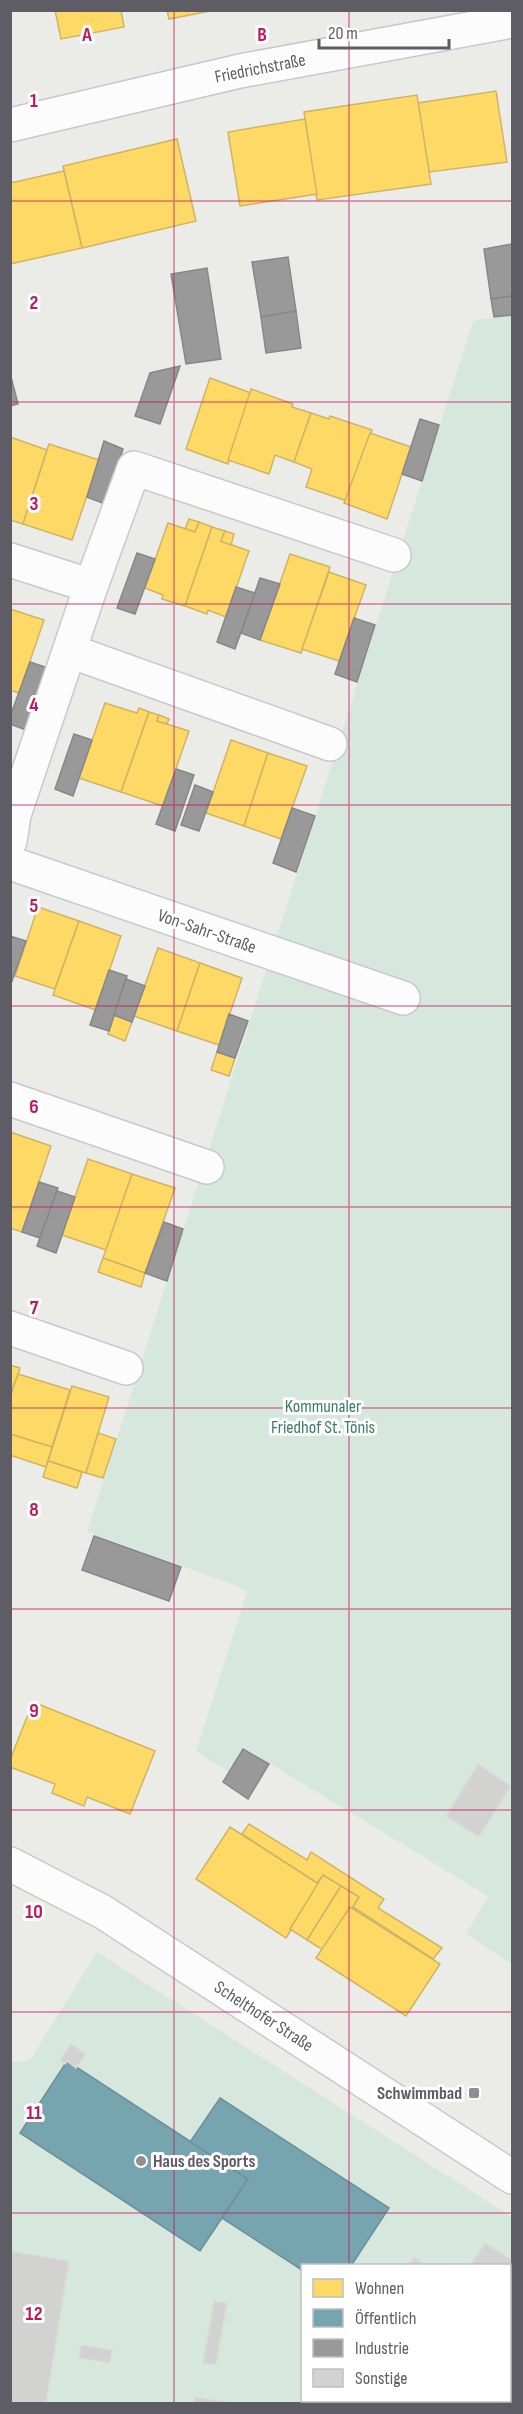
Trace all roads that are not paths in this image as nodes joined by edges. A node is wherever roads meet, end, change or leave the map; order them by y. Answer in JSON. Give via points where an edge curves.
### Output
{"nodes":[{"id":1,"x":513,"y":21,"type":"edge"},
{"id":2,"x":10,"y":125,"type":"edge"},
{"id":3,"x":394,"y":555,"type":"dead end"},
{"id":4,"x":10,"y":560,"type":"edge"},
{"id":5,"x":91,"y":586,"type":"junction"},
{"id":6,"x":70,"y":651,"type":"junction"},
{"id":7,"x":330,"y":744,"type":"dead end"},
{"id":8,"x":10,"y":841,"type":"edge"},
{"id":9,"x":10,"y":863,"type":"edge"},
{"id":10,"x":403,"y":998,"type":"dead end"},
{"id":11,"x":10,"y":1099,"type":"edge"},
{"id":12,"x":207,"y":1167,"type":"dead end"},
{"id":13,"x":10,"y":1328,"type":"edge"},
{"id":14,"x":126,"y":1368,"type":"dead end"},
{"id":15,"x":10,"y":1864,"type":"edge"},
{"id":16,"x":513,"y":2177,"type":"edge"}],
"edges":[{"from":1,"to":2,"type":"street","name":"Friedrichstraße","via":[[240,71]]},
{"from":3,"to":5,"type":"street","via":[[134,468]]},
{"from":4,"to":5,"type":"street"},
{"from":5,"to":6,"type":"street"},
{"from":6,"to":7,"type":"street"},
{"from":6,"to":8,"type":"street","via":[[14,815]]},
{"from":9,"to":10,"type":"street","name":"Von-Sahr-Straße"},
{"from":11,"to":12,"type":"street"},
{"from":13,"to":14,"type":"street"},
{"from":15,"to":16,"type":"street","name":"Schelthofer Straße","via":[[103,1912]]}]}
